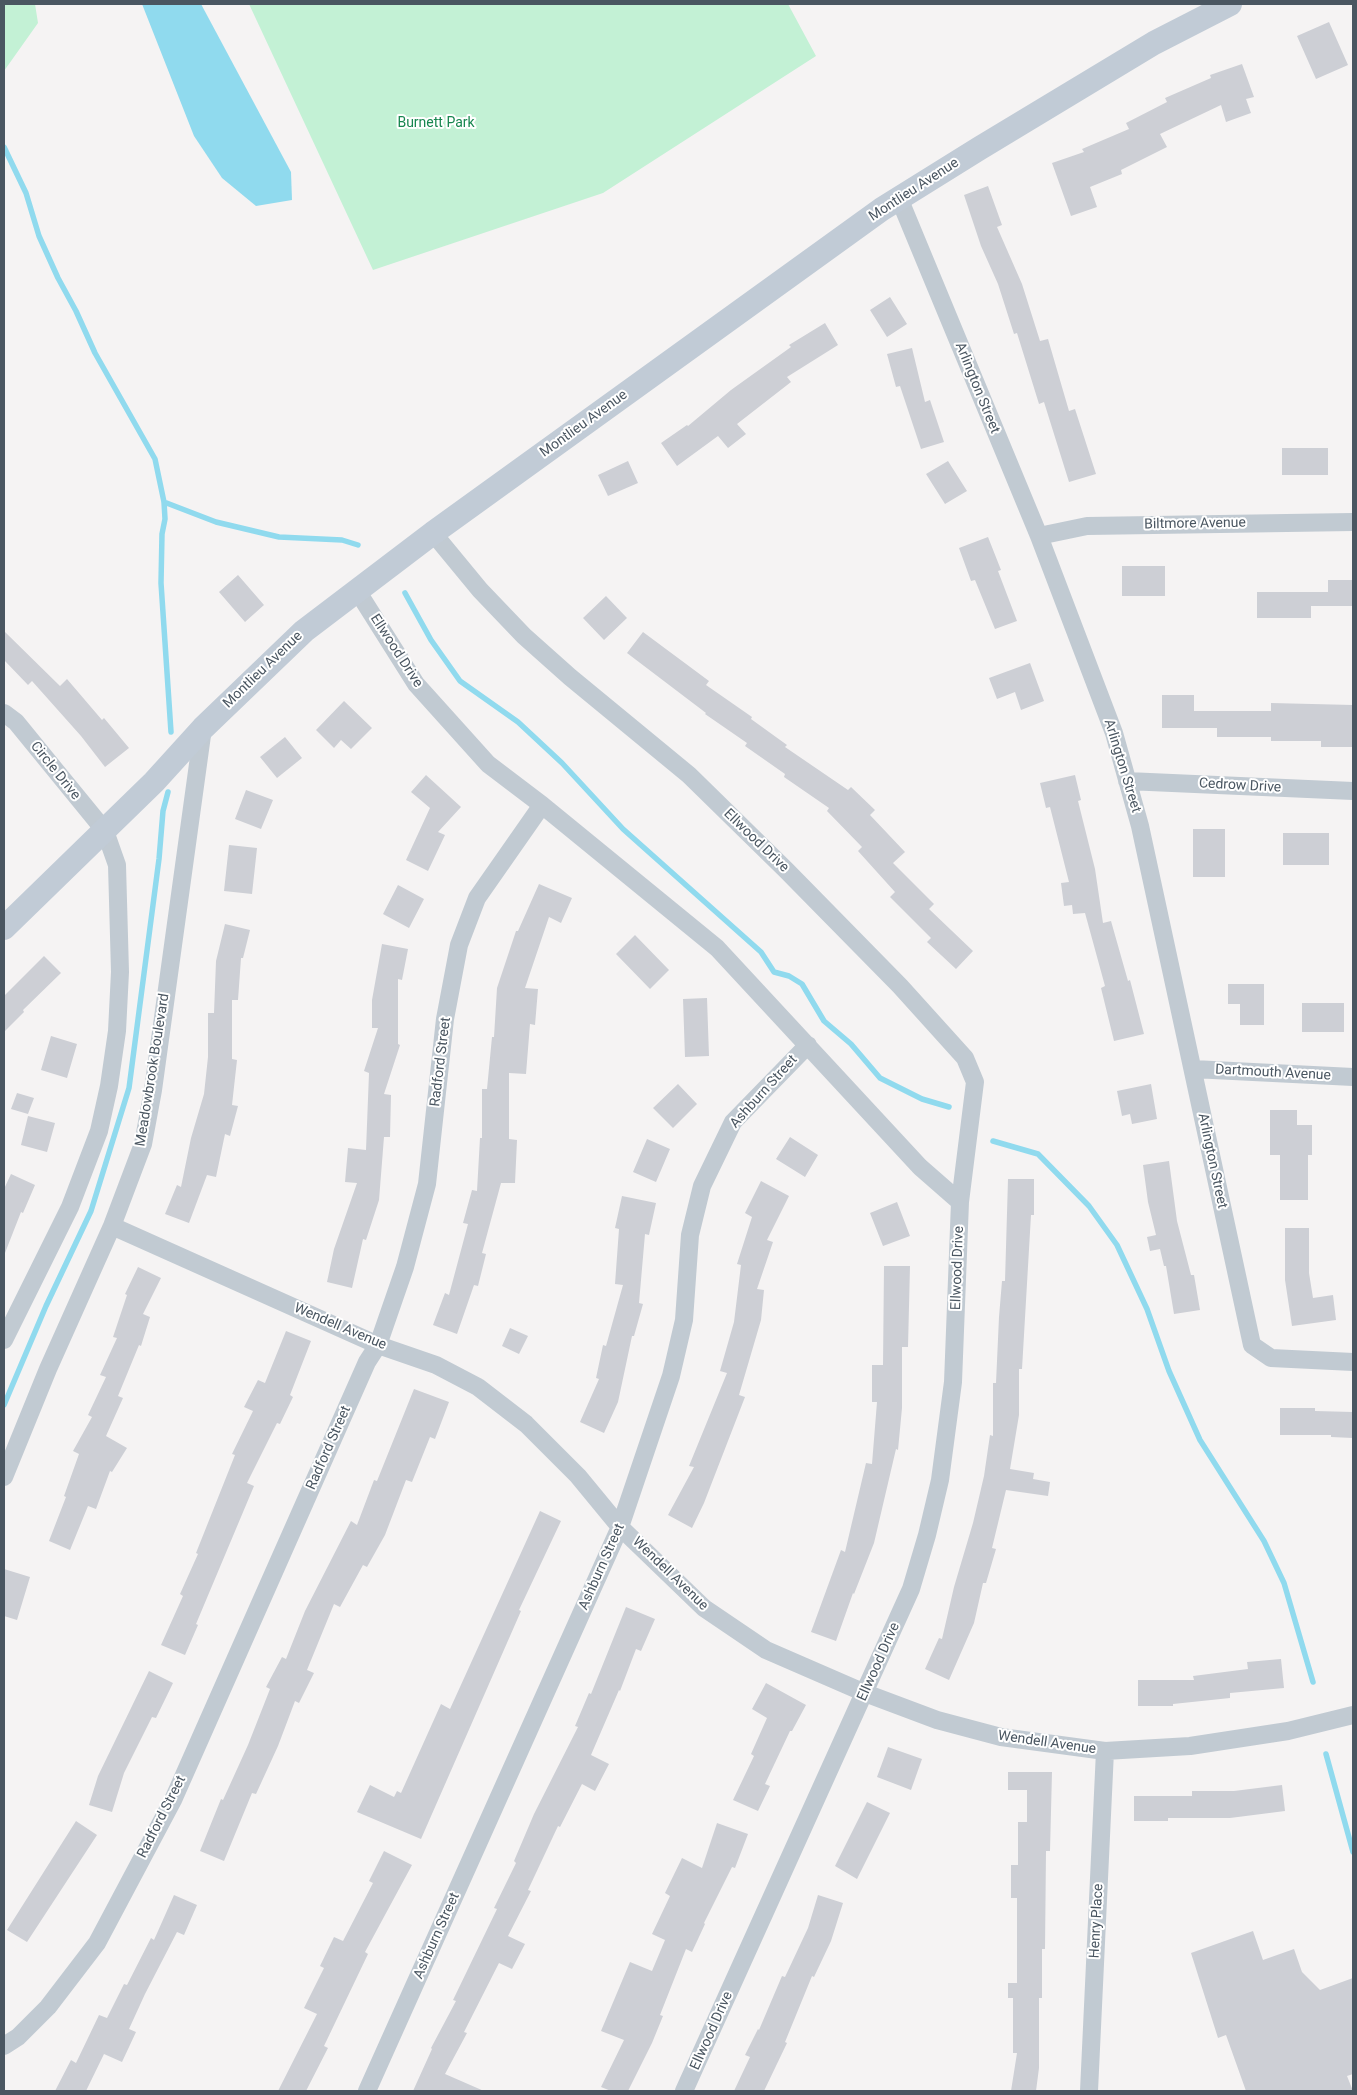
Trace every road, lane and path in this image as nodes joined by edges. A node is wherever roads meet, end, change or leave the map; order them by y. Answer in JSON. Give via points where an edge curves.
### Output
{"nodes":[{"id":1,"x":1230,"y":4,"type":"edge"},
{"id":2,"x":899,"y":198,"type":"junction"},
{"id":3,"x":1353,"y":522,"type":"edge"},
{"id":4,"x":433,"y":533,"type":"junction"},
{"id":5,"x":1039,"y":536,"type":"junction"},
{"id":6,"x":358,"y":592,"type":"junction"},
{"id":7,"x":4,"y":714,"type":"edge"},
{"id":8,"x":203,"y":728,"type":"junction"},
{"id":9,"x":1127,"y":780,"type":"junction"},
{"id":10,"x":1353,"y":791,"type":"edge"},
{"id":11,"x":542,"y":805,"type":"junction"},
{"id":12,"x":104,"y":831,"type":"junction"},
{"id":13,"x":4,"y":928,"type":"edge"},
{"id":14,"x":808,"y":1045,"type":"junction"},
{"id":15,"x":1193,"y":1069,"type":"junction"},
{"id":16,"x":1353,"y":1077,"type":"edge"},
{"id":17,"x":960,"y":1202,"type":"junction"},
{"id":18,"x":112,"y":1226,"type":"junction"},
{"id":19,"x":4,"y":1340,"type":"edge"},
{"id":20,"x":378,"y":1345,"type":"junction"},
{"id":21,"x":1353,"y":1362,"type":"edge"},
{"id":22,"x":4,"y":1477,"type":"edge"},
{"id":23,"x":620,"y":1527,"type":"junction"},
{"id":24,"x":865,"y":1693,"type":"junction"},
{"id":25,"x":1353,"y":1715,"type":"edge"},
{"id":26,"x":1105,"y":1751,"type":"junction"},
{"id":27,"x":4,"y":2046,"type":"edge"},
{"id":28,"x":368,"y":2091,"type":"edge"},
{"id":29,"x":684,"y":2091,"type":"edge"},
{"id":30,"x":1089,"y":2091,"type":"edge"}],
"edges":[{"from":1,"to":2,"type":"street","name":"Montlieu Avenue","via":[[1154,43]]},
{"from":2,"to":4,"type":"street","name":"Montlieu Avenue"},
{"from":2,"to":5,"type":"street","name":"Arlington Street"},
{"from":3,"to":5,"type":"street","name":"Biltmore Avenue","via":[[1087,526]]},
{"from":4,"to":6,"type":"street","name":"Montlieu Avenue"},
{"from":4,"to":17,"type":"street","name":"Ellwood Drive","via":[[480,590],[524,636],[689,775],[900,986],[965,1058],[975,1082]]},
{"from":5,"to":9,"type":"street","name":"Arlington Street","via":[[1114,733]]},
{"from":6,"to":8,"type":"street","name":"Montlieu Avenue","via":[[304,631]]},
{"from":6,"to":11,"type":"street","name":"Ellwood Drive","via":[[416,684],[488,764]]},
{"from":7,"to":12,"type":"street","name":"Circle Drive","via":[[16,722]]},
{"from":8,"to":12,"type":"street","name":"Montlieu Avenue"},
{"from":8,"to":18,"type":"street","name":"Meadowbrook Boulevard","via":[[153,1090],[143,1144]]},
{"from":9,"to":10,"type":"street","name":"Cedrow Drive"},
{"from":9,"to":15,"type":"street","name":"Arlington Street"},
{"from":11,"to":14,"type":"street","name":"Ellwood Drive","via":[[717,948]]},
{"from":11,"to":20,"type":"street","name":"Radford Street","via":[[477,898],[460,945],[445,1019],[427,1184],[405,1267]]},
{"from":12,"to":13,"type":"street","name":"Montlieu Avenue"},
{"from":12,"to":19,"type":"street","via":[[117,865],[120,972],[117,1031],[109,1086],[98,1131],[70,1207]]},
{"from":14,"to":17,"type":"street","name":"Ellwood Drive","via":[[920,1167]]},
{"from":14,"to":23,"type":"street","name":"Ashburn Street","via":[[733,1122],[702,1186],[690,1235],[684,1320],[671,1376]]},
{"from":15,"to":16,"type":"street","name":"Dartmouth Avenue"},
{"from":15,"to":21,"type":"street","name":"Arlington Street","via":[[1252,1345],[1272,1358]]},
{"from":17,"to":24,"type":"street","name":"Ellwood Drive","via":[[953,1382],[940,1480],[911,1589]]},
{"from":18,"to":20,"type":"street","name":"Wendell Avenue"},
{"from":18,"to":22,"type":"street","name":"Meadowbrook Boulevard"},
{"from":20,"to":23,"type":"street","name":"Wendell Avenue","via":[[436,1365],[478,1387],[526,1424],[578,1476]]},
{"from":20,"to":27,"type":"street","name":"Radford Street","via":[[367,1362],[173,1800],[97,1943],[48,2007],[18,2037]]},
{"from":23,"to":24,"type":"street","name":"Wendell Avenue","via":[[712,1614],[766,1650]]},
{"from":23,"to":28,"type":"street","name":"Ashburn Street"},
{"from":24,"to":26,"type":"street","name":"Wendell Avenue","via":[[937,1720],[1001,1737]]},
{"from":24,"to":29,"type":"street","name":"Ellwood Drive"},
{"from":25,"to":26,"type":"street","name":"Wendell Avenue","via":[[1288,1732],[1190,1746]]},
{"from":26,"to":30,"type":"street","name":"Henry Place"}]}
